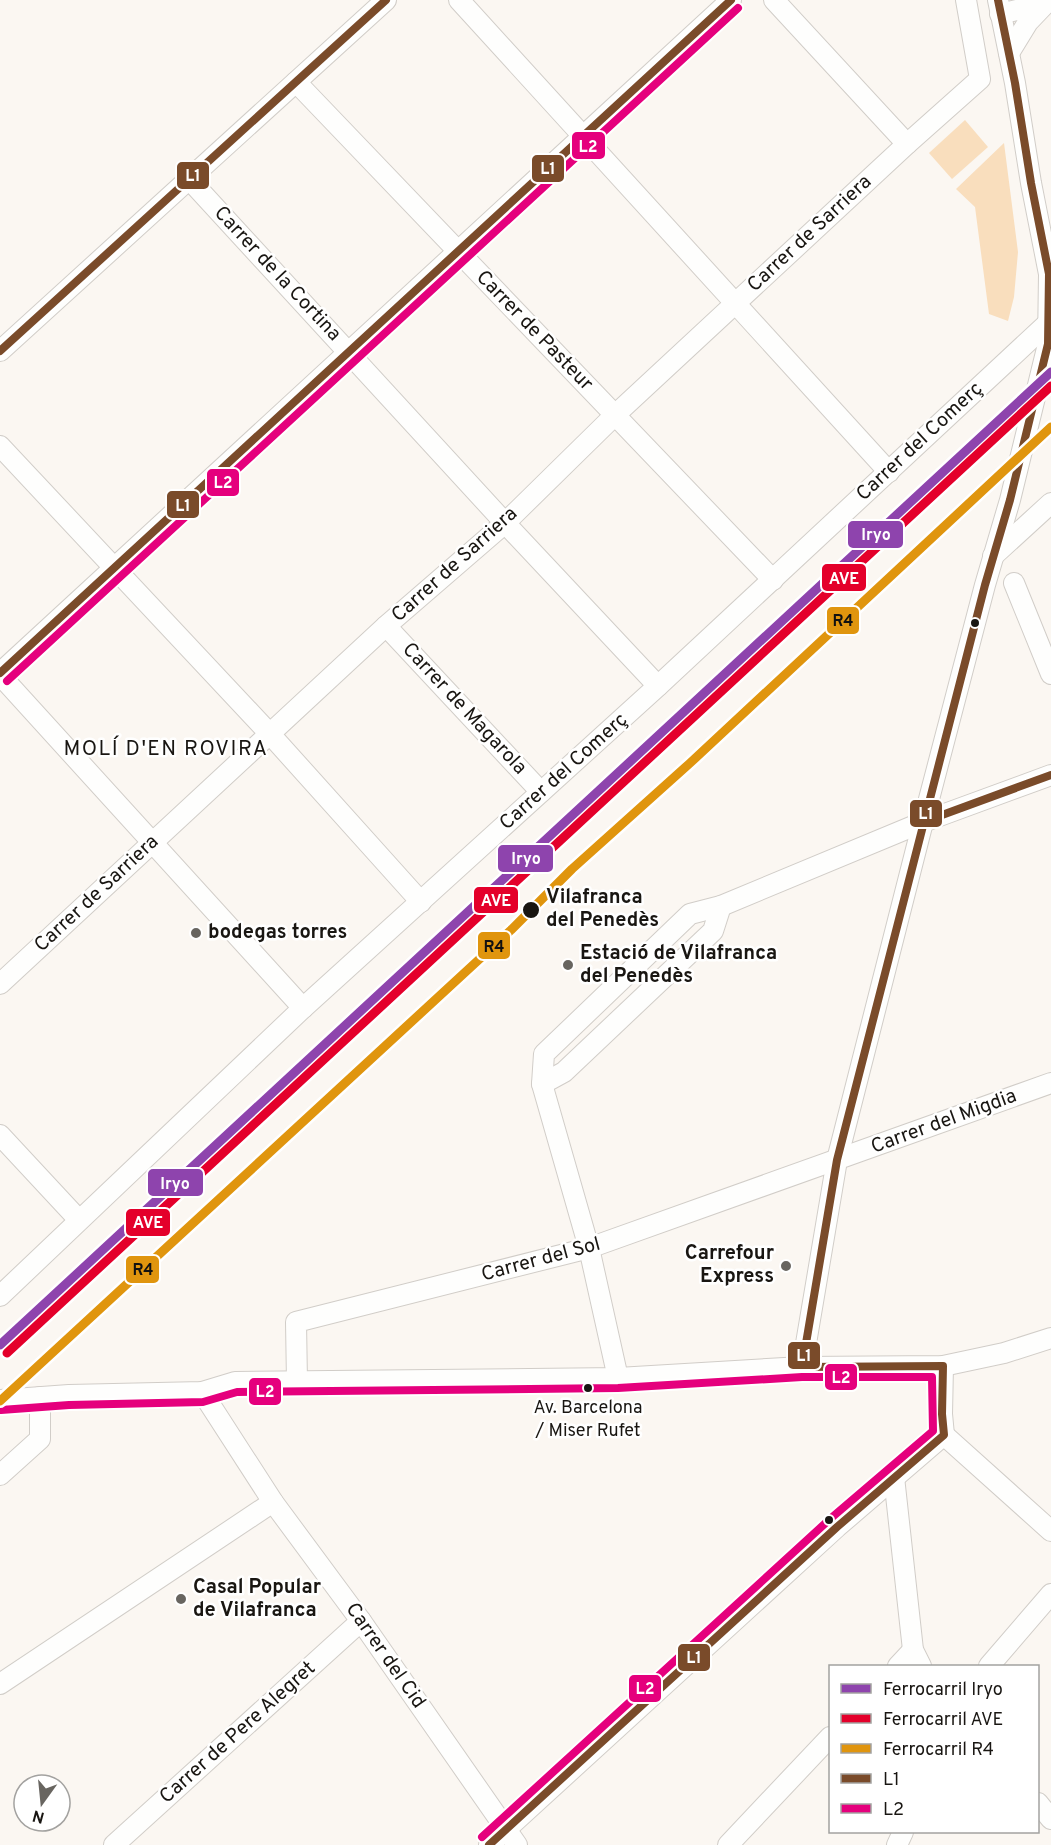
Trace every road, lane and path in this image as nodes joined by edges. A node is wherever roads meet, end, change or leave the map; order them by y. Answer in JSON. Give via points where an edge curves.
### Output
{"nodes":[{"id":1,"x":386,"y":0,"type":"edge"},
{"id":2,"x":459,"y":0,"type":"edge"},
{"id":3,"x":731,"y":0,"type":"edge"},
{"id":4,"x":774,"y":0,"type":"edge"},
{"id":5,"x":966,"y":0,"type":"edge"},
{"id":6,"x":1048,"y":2,"type":"edge"},
{"id":7,"x":999,"y":7,"type":"edge"},
{"id":8,"x":1009,"y":53,"type":"junction"},
{"id":9,"x":296,"y":82,"type":"junction"},
{"id":10,"x":583,"y":136,"type":"junction"},
{"id":11,"x":907,"y":144,"type":"junction"},
{"id":12,"x":189,"y":179,"type":"junction"},
{"id":13,"x":458,"y":252,"type":"junction"},
{"id":14,"x":735,"y":303,"type":"junction"},
{"id":15,"x":1049,"y":322,"type":"junction"},
{"id":16,"x":0,"y":351,"type":"edge"},
{"id":17,"x":349,"y":352,"type":"junction"},
{"id":18,"x":615,"y":415,"type":"junction"},
{"id":19,"x":0,"y":446,"type":"edge"},
{"id":20,"x":888,"y":472,"type":"junction"},
{"id":21,"x":1010,"y":500,"type":"junction"},
{"id":22,"x":1051,"y":503,"type":"edge"},
{"id":23,"x":1036,"y":517,"type":"junction"},
{"id":24,"x":505,"y":523,"type":"junction"},
{"id":25,"x":991,"y":561,"type":"junction"},
{"id":26,"x":115,"y":567,"type":"junction"},
{"id":27,"x":773,"y":580,"type":"junction"},
{"id":28,"x":1014,"y":583,"type":"dead end"},
{"id":29,"x":386,"y":626,"type":"junction"},
{"id":30,"x":0,"y":674,"type":"edge"},
{"id":31,"x":1051,"y":674,"type":"edge"},
{"id":32,"x":658,"y":686,"type":"junction"},
{"id":33,"x":270,"y":734,"type":"junction"},
{"id":34,"x":1051,"y":776,"type":"edge"},
{"id":35,"x":541,"y":792,"type":"junction"},
{"id":36,"x":923,"y":822,"type":"junction"},
{"id":37,"x":152,"y":843,"type":"junction"},
{"id":38,"x":421,"y":902,"type":"junction"},
{"id":39,"x":722,"y":906,"type":"junction"},
{"id":40,"x":0,"y":984,"type":"edge"},
{"id":41,"x":303,"y":1008,"type":"junction"},
{"id":42,"x":1051,"y":1083,"type":"edge"},
{"id":43,"x":542,"y":1084,"type":"junction"},
{"id":44,"x":0,"y":1136,"type":"edge"},
{"id":45,"x":837,"y":1160,"type":"junction"},
{"id":46,"x":79,"y":1220,"type":"junction"},
{"id":47,"x":589,"y":1248,"type":"junction"},
{"id":48,"x":0,"y":1296,"type":"edge"},
{"id":49,"x":1051,"y":1338,"type":"edge"},
{"id":50,"x":943,"y":1366,"type":"junction"},
{"id":51,"x":802,"y":1367,"type":"junction"},
{"id":52,"x":618,"y":1378,"type":"junction"},
{"id":53,"x":297,"y":1382,"type":"junction"},
{"id":54,"x":202,"y":1392,"type":"junction"},
{"id":55,"x":40,"y":1397,"type":"junction"},
{"id":56,"x":0,"y":1400,"type":"edge"},
{"id":57,"x":944,"y":1435,"type":"junction"},
{"id":58,"x":0,"y":1475,"type":"edge"},
{"id":59,"x":894,"y":1477,"type":"junction"},
{"id":60,"x":273,"y":1502,"type":"junction"},
{"id":61,"x":1049,"y":1525,"type":"edge"},
{"id":62,"x":1051,"y":1594,"type":"edge"},
{"id":63,"x":361,"y":1621,"type":"junction"},
{"id":64,"x":917,"y":1658,"type":"edge"},
{"id":65,"x":900,"y":1665,"type":"edge"},
{"id":66,"x":990,"y":1665,"type":"edge"},
{"id":67,"x":0,"y":1684,"type":"edge"},
{"id":68,"x":829,"y":1739,"type":"edge"},
{"id":69,"x":1039,"y":1804,"type":"edge"},
{"id":70,"x":1051,"y":1819,"type":"edge"},
{"id":71,"x":512,"y":1838,"type":"edge"},
{"id":72,"x":114,"y":1845,"type":"edge"},
{"id":73,"x":489,"y":1845,"type":"edge"},
{"id":74,"x":728,"y":1845,"type":"edge"}],
"edges":[{"from":1,"to":9,"type":"street"},
{"from":2,"to":10,"type":"street"},
{"from":3,"to":10,"type":"street"},
{"from":4,"to":11,"type":"street"},
{"from":5,"to":11,"type":"street","name":"Carrer de Sarriera","via":[[980,79]]},
{"from":6,"to":7,"type":"street"},
{"from":6,"to":8,"type":"street","via":[[1028,22]]},
{"from":7,"to":8,"type":"street"},
{"from":8,"to":15,"type":"street","via":[[1049,274]]},
{"from":9,"to":12,"type":"street"},
{"from":9,"to":13,"type":"street","name":"Carrer de Pasteur"},
{"from":10,"to":13,"type":"street"},
{"from":10,"to":14,"type":"street"},
{"from":11,"to":14,"type":"street","name":"Carrer de Sarriera"},
{"from":12,"to":16,"type":"street"},
{"from":12,"to":17,"type":"street","name":"Carrer de la Cortina"},
{"from":13,"to":17,"type":"street"},
{"from":13,"to":18,"type":"street","name":"Carrer de Pasteur"},
{"from":14,"to":18,"type":"street","name":"Carrer de Sarriera"},
{"from":14,"to":20,"type":"street"},
{"from":15,"to":20,"type":"street","name":"Carrer del Comerç"},
{"from":15,"to":21,"type":"street","via":[[1044,364]]},
{"from":17,"to":24,"type":"street","name":"Carrer de la Cortina"},
{"from":17,"to":26,"type":"street"},
{"from":18,"to":24,"type":"street","name":"Carrer de Sarriera"},
{"from":18,"to":27,"type":"street","name":"Carrer de Pasteur"},
{"from":19,"to":26,"type":"street"},
{"from":20,"to":27,"type":"street","name":"Carrer del Comerç"},
{"from":21,"to":23,"type":"street"},
{"from":21,"to":25,"type":"street"},
{"from":22,"to":23,"type":"street"},
{"from":23,"to":25,"type":"street"},
{"from":24,"to":29,"type":"street","name":"Carrer de Sarriera"},
{"from":24,"to":32,"type":"street","name":"Carrer de la Cortina"},
{"from":25,"to":36,"type":"street"},
{"from":26,"to":30,"type":"street"},
{"from":26,"to":33,"type":"street"},
{"from":27,"to":32,"type":"street","name":"Carrer del Comerç"},
{"from":28,"to":31,"type":"street"},
{"from":29,"to":33,"type":"street","name":"Carrer de Sarriera"},
{"from":29,"to":35,"type":"street","name":"Carrer de Magarola"},
{"from":30,"to":37,"type":"street"},
{"from":32,"to":35,"type":"street","name":"Carrer del Comerç"},
{"from":33,"to":37,"type":"street","name":"Carrer de Sarriera"},
{"from":33,"to":38,"type":"street"},
{"from":34,"to":36,"type":"street"},
{"from":35,"to":38,"type":"street","name":"Carrer del Comerç"},
{"from":36,"to":39,"type":"street"},
{"from":36,"to":45,"type":"street"},
{"from":37,"to":40,"type":"street","name":"Carrer de Sarriera"},
{"from":37,"to":41,"type":"street"},
{"from":38,"to":41,"type":"street","name":"Carrer del Comerç"},
{"from":39,"to":43,"type":"street","via":[[713,931],[564,1072]]},
{"from":39,"to":43,"type":"street","via":[[690,914],[578,1020],[544,1054]]},
{"from":41,"to":46,"type":"street","name":"Carrer del Comerç"},
{"from":42,"to":45,"type":"street","name":"Carrer del Migdia"},
{"from":43,"to":47,"type":"street"},
{"from":44,"to":46,"type":"street"},
{"from":45,"to":47,"type":"street","name":"Carrer del Sol"},
{"from":45,"to":51,"type":"street"},
{"from":46,"to":48,"type":"street","name":"Carrer del Comerç"},
{"from":47,"to":52,"type":"street"},
{"from":47,"to":53,"type":"street","name":"Carrer del Sol","via":[[296,1322]]},
{"from":49,"to":50,"type":"street"},
{"from":50,"to":51,"type":"street"},
{"from":50,"to":57,"type":"street"},
{"from":51,"to":52,"type":"street"},
{"from":52,"to":53,"type":"street"},
{"from":53,"to":54,"type":"street","via":[[235,1382]]},
{"from":54,"to":55,"type":"street"},
{"from":54,"to":60,"type":"street","name":"Carrer del Cid"},
{"from":55,"to":56,"type":"street"},
{"from":55,"to":58,"type":"street","via":[[40,1439]]},
{"from":57,"to":59,"type":"street"},
{"from":57,"to":61,"type":"street"},
{"from":59,"to":64,"type":"street"},
{"from":59,"to":71,"type":"street"},
{"from":60,"to":63,"type":"street","name":"Carrer del Cid"},
{"from":60,"to":67,"type":"street"},
{"from":62,"to":66,"type":"street"},
{"from":63,"to":71,"type":"street","name":"Carrer del Cid"},
{"from":63,"to":72,"type":"street","name":"Carrer de Pere Alegret"},
{"from":64,"to":65,"type":"street"},
{"from":68,"to":74,"type":"street"},
{"from":69,"to":70,"type":"street"},
{"from":71,"to":73,"type":"street"}]}
